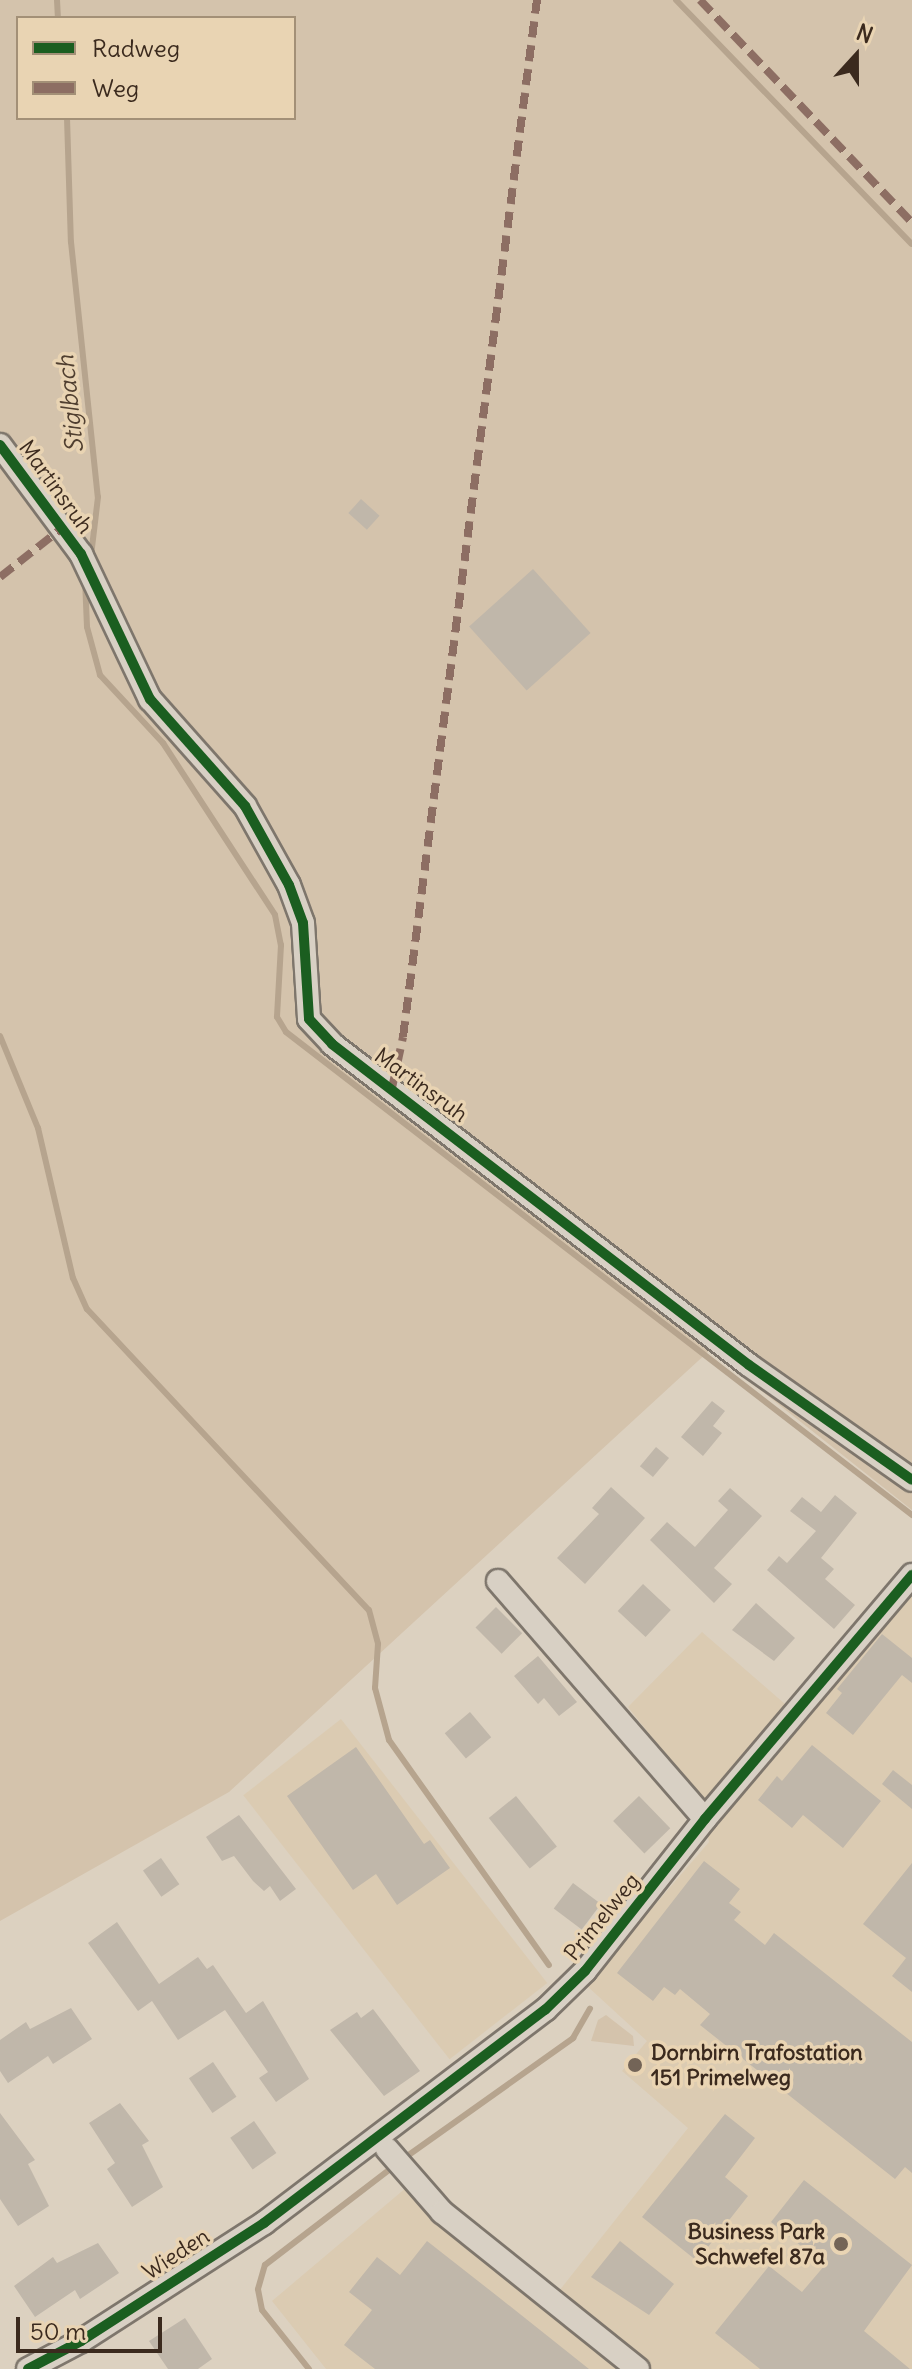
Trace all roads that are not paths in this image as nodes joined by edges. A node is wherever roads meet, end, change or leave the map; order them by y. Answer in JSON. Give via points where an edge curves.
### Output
{"nodes":[{"id":1,"x":0,"y":445,"type":"edge"},
{"id":2,"x":912,"y":1480,"type":"edge"},
{"id":3,"x":912,"y":1575,"type":"edge"},
{"id":4,"x":498,"y":1581,"type":"dead end"},
{"id":5,"x":705,"y":1819,"type":"junction"},
{"id":6,"x":387,"y":2149,"type":"dead end"},
{"id":7,"x":264,"y":2223,"type":"joint"},
{"id":8,"x":28,"y":2369,"type":"edge"},
{"id":9,"x":638,"y":2369,"type":"edge"}],
"edges":[{"from":1,"to":2,"type":"street","name":"Martinsruh","via":[[81,554],[150,699],[245,806],[289,885],[303,923],[309,1019],[332,1044],[749,1365]]},
{"from":3,"to":5,"type":"street","name":"Primelweg"},
{"from":4,"to":5,"type":"street"},
{"from":5,"to":7,"type":"street","name":"Primelweg","via":[[573,1985]]},
{"from":6,"to":9,"type":"street","via":[[442,2212]]},
{"from":7,"to":8,"type":"street","name":"Wieden","via":[[81,2341]]}]}
